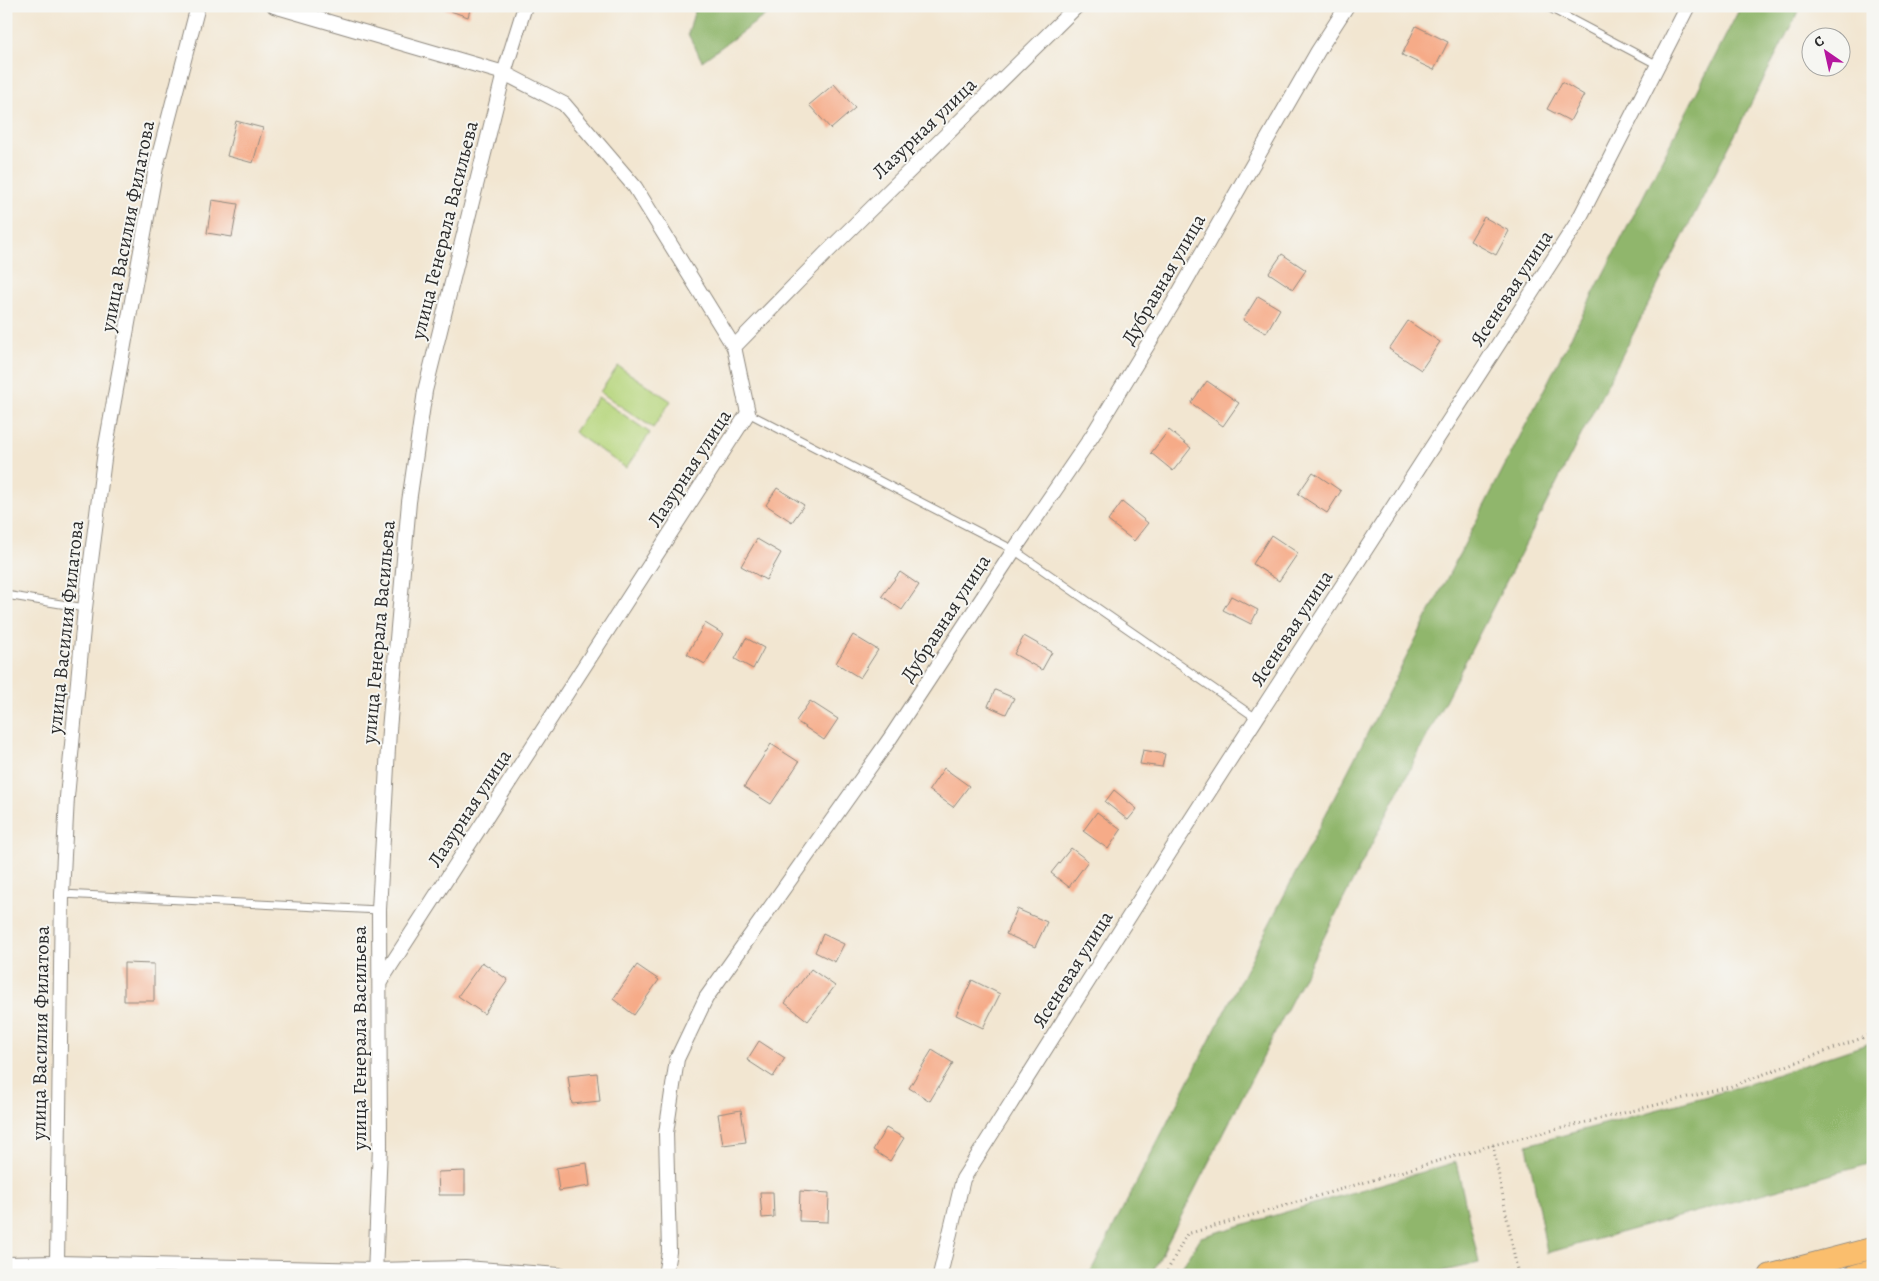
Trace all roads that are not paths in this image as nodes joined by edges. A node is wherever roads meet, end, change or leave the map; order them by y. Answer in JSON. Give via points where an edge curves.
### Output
{"nodes":[{"id":1,"x":198,"y":6,"type":"edge"},
{"id":2,"x":274,"y":6,"type":"edge"},
{"id":3,"x":526,"y":6,"type":"edge"},
{"id":4,"x":1077,"y":6,"type":"edge"},
{"id":5,"x":1347,"y":6,"type":"edge"},
{"id":6,"x":1546,"y":6,"type":"edge"},
{"id":7,"x":1688,"y":6,"type":"edge"},
{"id":8,"x":1658,"y":65,"type":"junction"},
{"id":9,"x":504,"y":73,"type":"junction"},
{"id":10,"x":734,"y":347,"type":"junction"},
{"id":11,"x":748,"y":413,"type":"junction"},
{"id":12,"x":1014,"y":550,"type":"junction"},
{"id":13,"x":6,"y":595,"type":"edge"},
{"id":14,"x":85,"y":608,"type":"junction"},
{"id":15,"x":1256,"y":718,"type":"junction"},
{"id":16,"x":62,"y":894,"type":"junction"},
{"id":17,"x":379,"y":910,"type":"junction"},
{"id":18,"x":380,"y":982,"type":"junction"},
{"id":19,"x":1873,"y":1248,"type":"edge"},
{"id":20,"x":57,"y":1262,"type":"junction"},
{"id":21,"x":6,"y":1264,"type":"edge"},
{"id":22,"x":1873,"y":1270,"type":"edge"},
{"id":23,"x":375,"y":1272,"type":"edge"},
{"id":24,"x":559,"y":1275,"type":"edge"},
{"id":25,"x":665,"y":1275,"type":"edge"},
{"id":26,"x":940,"y":1275,"type":"edge"},
{"id":27,"x":1770,"y":1275,"type":"edge"},
{"id":28,"x":1854,"y":1275,"type":"edge"}],
"edges":[{"from":1,"to":14,"type":"street","name":"улица Василия Филатова","via":[[156,168],[105,452]]},
{"from":2,"to":9,"type":"street"},
{"from":3,"to":9,"type":"street","name":"улица Генерала Васильева"},
{"from":4,"to":10,"type":"street","name":"Лазурная улица"},
{"from":5,"to":12,"type":"street","name":"Дубравная улица","via":[[1172,306],[1102,420]]},
{"from":6,"to":8,"type":"lane"},
{"from":7,"to":8,"type":"street","name":"Ясеневая улица"},
{"from":8,"to":15,"type":"street","name":"Ясеневая улица","via":[[1578,221]]},
{"from":9,"to":10,"type":"street","via":[[564,104],[635,187]]},
{"from":9,"to":17,"type":"street","name":"улица Генерала Васильева","via":[[425,391],[409,502],[389,730]]},
{"from":10,"to":11,"type":"street","name":"Лазурная улица"},
{"from":11,"to":12,"type":"lane"},
{"from":11,"to":18,"type":"street","name":"Лазурная улица"},
{"from":12,"to":15,"type":"lane"},
{"from":12,"to":25,"type":"street","name":"Дубравная улица","via":[[889,740],[706,998],[677,1059],[674,1078],[666,1133],[668,1252]]},
{"from":13,"to":14,"type":"lane"},
{"from":14,"to":16,"type":"street","name":"улица Василия Филатова","via":[[67,798]]},
{"from":15,"to":26,"type":"street","name":"Ясеневая улица","via":[[963,1179]]},
{"from":16,"to":17,"type":"lane"},
{"from":16,"to":20,"type":"street","name":"улица Василия Филатова"},
{"from":17,"to":18,"type":"street","name":"улица Генерала Васильева"},
{"from":18,"to":23,"type":"street","name":"улица Генерала Васильева","via":[[380,1146]]},
{"from":19,"to":27,"type":"main road"},
{"from":20,"to":21,"type":"street"},
{"from":20,"to":23,"type":"street"},
{"from":22,"to":28,"type":"main road"},
{"from":23,"to":24,"type":"street","via":[[465,1268]]}]}
